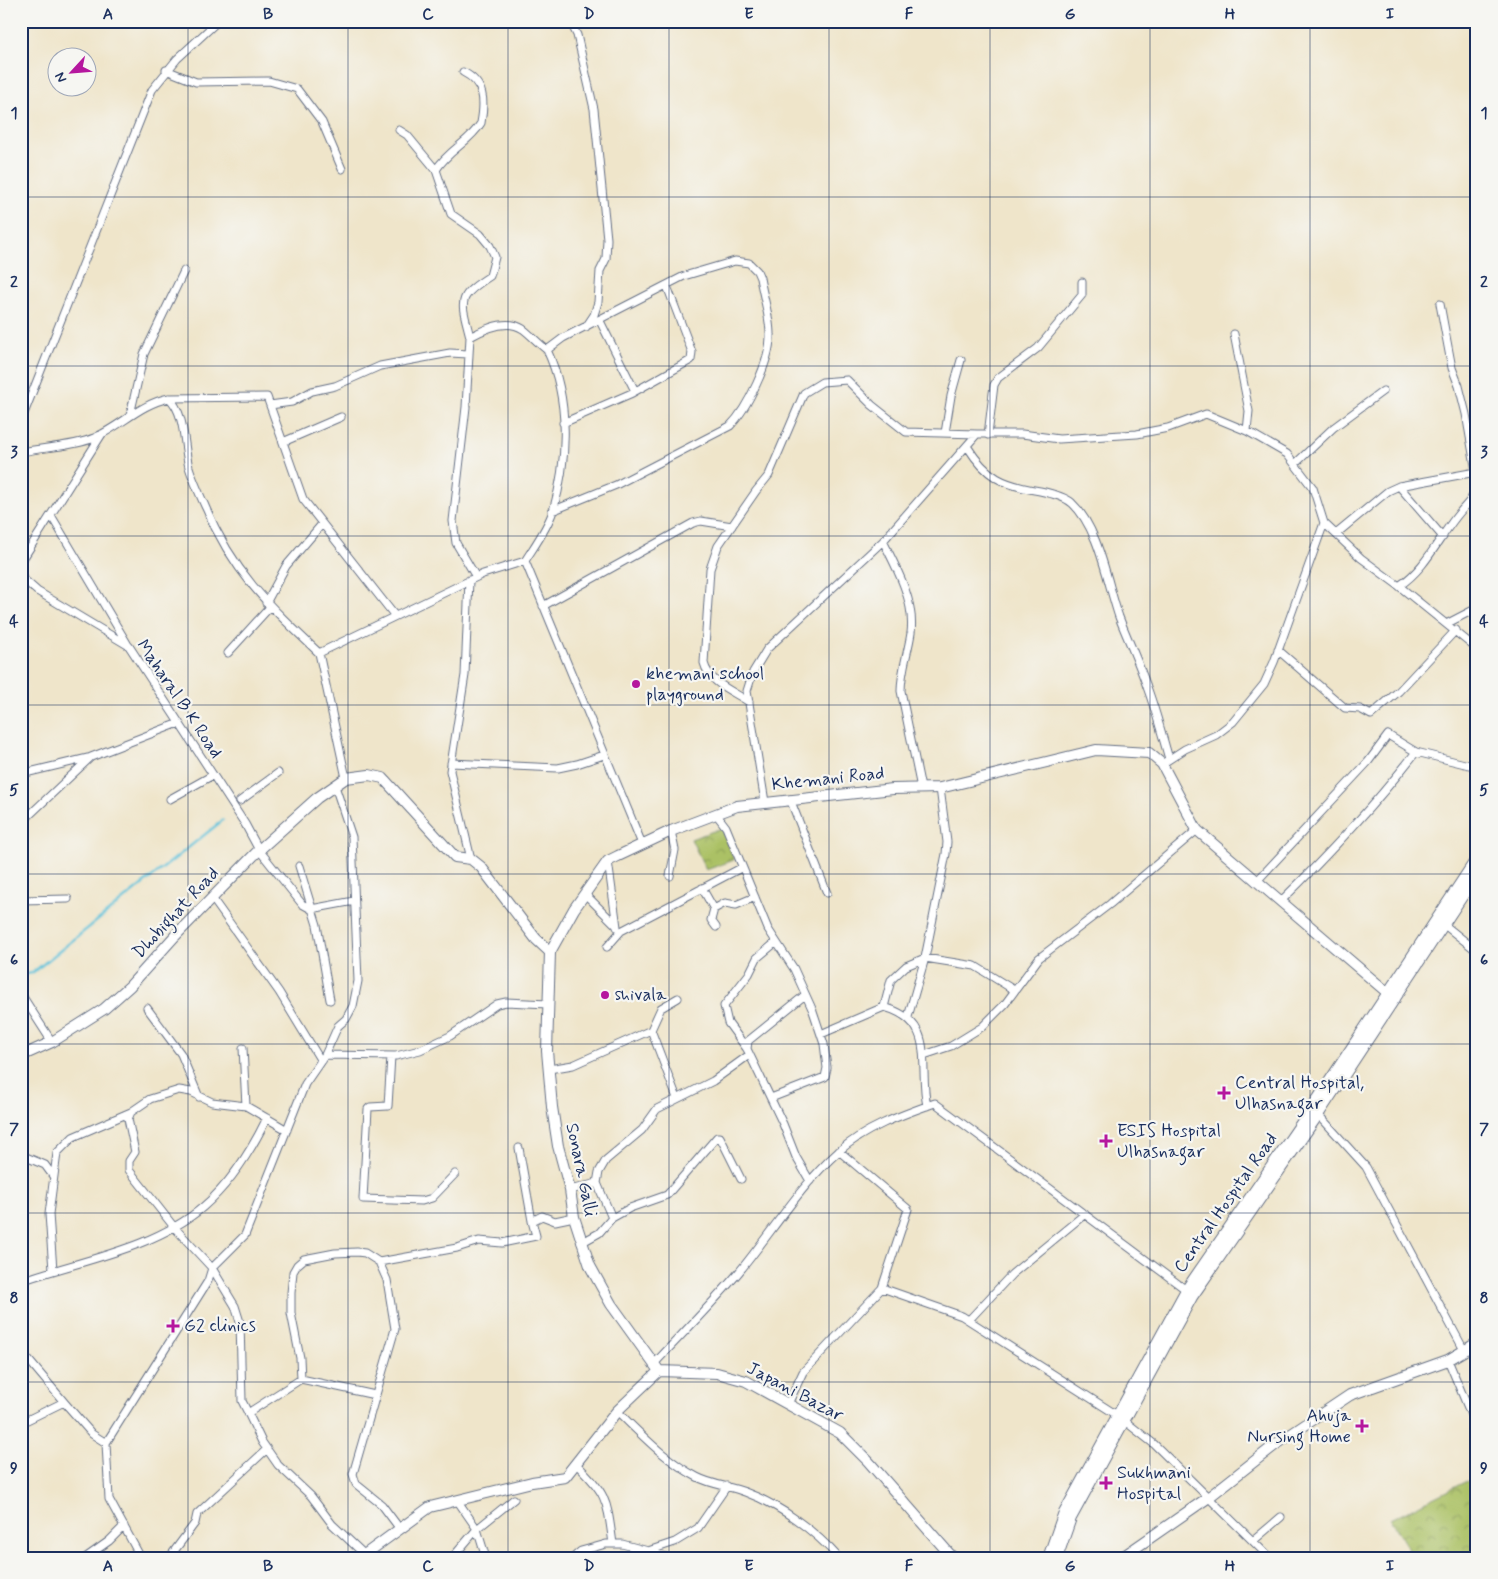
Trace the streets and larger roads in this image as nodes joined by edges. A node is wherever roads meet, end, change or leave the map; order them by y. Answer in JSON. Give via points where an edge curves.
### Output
{"nodes":[{"id":1,"x":218,"y":21,"type":"edge"},
{"id":2,"x":570,"y":21,"type":"edge"},
{"id":3,"x":166,"y":70,"type":"junction"},
{"id":4,"x":463,"y":72,"type":"dead end"},
{"id":5,"x":399,"y":130,"type":"dead end"},
{"id":6,"x":342,"y":169,"type":"dead end"},
{"id":7,"x":436,"y":170,"type":"junction"},
{"id":8,"x":184,"y":271,"type":"dead end"},
{"id":9,"x":1082,"y":282,"type":"dead end"},
{"id":10,"x":667,"y":286,"type":"junction"},
{"id":11,"x":1440,"y":304,"type":"dead end"},
{"id":12,"x":600,"y":321,"type":"junction"},
{"id":13,"x":586,"y":328,"type":"junction"},
{"id":14,"x":1234,"y":334,"type":"dead end"},
{"id":15,"x":470,"y":337,"type":"junction"},
{"id":16,"x":547,"y":350,"type":"junction"},
{"id":17,"x":468,"y":354,"type":"junction"},
{"id":18,"x":961,"y":360,"type":"dead end"},
{"id":19,"x":635,"y":391,"type":"junction"},
{"id":20,"x":1383,"y":391,"type":"dead end"},
{"id":21,"x":169,"y":398,"type":"junction"},
{"id":22,"x":270,"y":406,"type":"junction"},
{"id":23,"x":130,"y":415,"type":"junction"},
{"id":24,"x":341,"y":417,"type":"dead end"},
{"id":25,"x":21,"y":421,"type":"edge"},
{"id":26,"x":563,"y":423,"type":"junction"},
{"id":27,"x":1247,"y":431,"type":"junction"},
{"id":28,"x":102,"y":433,"type":"junction"},
{"id":29,"x":945,"y":433,"type":"junction"},
{"id":30,"x":977,"y":434,"type":"junction"},
{"id":31,"x":988,"y":435,"type":"junction"},
{"id":32,"x":283,"y":442,"type":"junction"},
{"id":33,"x":967,"y":446,"type":"junction"},
{"id":34,"x":21,"y":452,"type":"edge"},
{"id":35,"x":1295,"y":464,"type":"junction"},
{"id":36,"x":1476,"y":474,"type":"edge"},
{"id":37,"x":1477,"y":485,"type":"edge"},
{"id":38,"x":1399,"y":486,"type":"junction"},
{"id":39,"x":552,"y":511,"type":"junction"},
{"id":40,"x":52,"y":516,"type":"junction"},
{"id":41,"x":1324,"y":523,"type":"junction"},
{"id":42,"x":322,"y":524,"type":"junction"},
{"id":43,"x":732,"y":526,"type":"junction"},
{"id":44,"x":1336,"y":534,"type":"junction"},
{"id":45,"x":1443,"y":537,"type":"junction"},
{"id":46,"x":883,"y":541,"type":"junction"},
{"id":47,"x":525,"y":560,"type":"junction"},
{"id":48,"x":21,"y":562,"type":"edge"},
{"id":49,"x":21,"y":577,"type":"edge"},
{"id":50,"x":473,"y":579,"type":"junction"},
{"id":51,"x":1399,"y":586,"type":"junction"},
{"id":52,"x":268,"y":605,"type":"junction"},
{"id":53,"x":543,"y":606,"type":"junction"},
{"id":54,"x":1477,"y":608,"type":"edge"},
{"id":55,"x":395,"y":616,"type":"junction"},
{"id":56,"x":1448,"y":623,"type":"junction"},
{"id":57,"x":1456,"y":630,"type":"junction"},
{"id":58,"x":129,"y":646,"type":"junction"},
{"id":59,"x":1477,"y":648,"type":"edge"},
{"id":60,"x":1278,"y":650,"type":"junction"},
{"id":61,"x":319,"y":652,"type":"junction"},
{"id":62,"x":228,"y":653,"type":"dead end"},
{"id":63,"x":749,"y":702,"type":"junction"},
{"id":64,"x":179,"y":723,"type":"junction"},
{"id":65,"x":1416,"y":752,"type":"junction"},
{"id":66,"x":604,"y":755,"type":"junction"},
{"id":67,"x":91,"y":757,"type":"junction"},
{"id":68,"x":1166,"y":762,"type":"junction"},
{"id":69,"x":451,"y":763,"type":"junction"},
{"id":70,"x":1477,"y":764,"type":"edge"},
{"id":71,"x":278,"y":773,"type":"dead end"},
{"id":72,"x":21,"y":774,"type":"edge"},
{"id":73,"x":213,"y":775,"type":"junction"},
{"id":74,"x":346,"y":778,"type":"junction"},
{"id":75,"x":335,"y":786,"type":"junction"},
{"id":76,"x":921,"y":788,"type":"junction"},
{"id":77,"x":940,"y":788,"type":"junction"},
{"id":78,"x":170,"y":799,"type":"dead end"},
{"id":79,"x":790,"y":799,"type":"junction"},
{"id":80,"x":240,"y":801,"type":"dead end"},
{"id":81,"x":764,"y":802,"type":"junction"},
{"id":82,"x":716,"y":814,"type":"junction"},
{"id":83,"x":21,"y":823,"type":"edge"},
{"id":84,"x":1197,"y":830,"type":"junction"},
{"id":85,"x":671,"y":831,"type":"junction"},
{"id":86,"x":642,"y":844,"type":"junction"},
{"id":87,"x":259,"y":850,"type":"junction"},
{"id":88,"x":1477,"y":858,"type":"edge"},
{"id":89,"x":471,"y":860,"type":"junction"},
{"id":90,"x":608,"y":861,"type":"junction"},
{"id":91,"x":299,"y":866,"type":"dead end"},
{"id":92,"x":741,"y":868,"type":"junction"},
{"id":93,"x":1477,"y":874,"type":"edge"},
{"id":94,"x":670,"y":876,"type":"dead end"},
{"id":95,"x":1256,"y":882,"type":"junction"},
{"id":96,"x":702,"y":888,"type":"junction"},
{"id":97,"x":827,"y":893,"type":"dead end"},
{"id":98,"x":585,"y":894,"type":"junction"},
{"id":99,"x":755,"y":897,"type":"junction"},
{"id":100,"x":212,"y":898,"type":"junction"},
{"id":101,"x":68,"y":899,"type":"dead end"},
{"id":102,"x":21,"y":900,"type":"edge"},
{"id":103,"x":354,"y":902,"type":"junction"},
{"id":104,"x":1280,"y":902,"type":"junction"},
{"id":105,"x":311,"y":909,"type":"junction"},
{"id":106,"x":714,"y":910,"type":"junction"},
{"id":107,"x":1441,"y":922,"type":"junction"},
{"id":108,"x":716,"y":927,"type":"dead end"},
{"id":109,"x":619,"y":929,"type":"junction"},
{"id":110,"x":775,"y":942,"type":"junction"},
{"id":111,"x":606,"y":946,"type":"dead end"},
{"id":112,"x":1477,"y":951,"type":"edge"},
{"id":113,"x":550,"y":952,"type":"junction"},
{"id":114,"x":925,"y":958,"type":"junction"},
{"id":115,"x":1014,"y":990,"type":"junction"},
{"id":116,"x":21,"y":994,"type":"edge"},
{"id":117,"x":805,"y":995,"type":"junction"},
{"id":118,"x":1391,"y":996,"type":"junction"},
{"id":119,"x":678,"y":998,"type":"dead end"},
{"id":120,"x":330,"y":1000,"type":"dead end"},
{"id":121,"x":548,"y":1004,"type":"junction"},
{"id":122,"x":884,"y":1007,"type":"junction"},
{"id":123,"x":147,"y":1008,"type":"dead end"},
{"id":124,"x":908,"y":1017,"type":"junction"},
{"id":125,"x":651,"y":1030,"type":"junction"},
{"id":126,"x":821,"y":1034,"type":"junction"},
{"id":127,"x":52,"y":1042,"type":"junction"},
{"id":128,"x":244,"y":1048,"type":"dead end"},
{"id":129,"x":748,"y":1052,"type":"junction"},
{"id":130,"x":924,"y":1055,"type":"junction"},
{"id":131,"x":21,"y":1056,"type":"edge"},
{"id":132,"x":391,"y":1056,"type":"junction"},
{"id":133,"x":323,"y":1058,"type":"junction"},
{"id":134,"x":549,"y":1069,"type":"junction"},
{"id":135,"x":199,"y":1097,"type":"junction"},
{"id":136,"x":677,"y":1098,"type":"junction"},
{"id":137,"x":771,"y":1098,"type":"junction"},
{"id":138,"x":246,"y":1106,"type":"junction"},
{"id":139,"x":927,"y":1106,"type":"junction"},
{"id":140,"x":131,"y":1112,"type":"junction"},
{"id":141,"x":1315,"y":1112,"type":"junction"},
{"id":142,"x":267,"y":1118,"type":"junction"},
{"id":143,"x":287,"y":1130,"type":"junction"},
{"id":144,"x":519,"y":1148,"type":"dead end"},
{"id":145,"x":839,"y":1151,"type":"junction"},
{"id":146,"x":21,"y":1155,"type":"edge"},
{"id":147,"x":455,"y":1174,"type":"dead end"},
{"id":148,"x":53,"y":1176,"type":"junction"},
{"id":149,"x":741,"y":1179,"type":"dead end"},
{"id":150,"x":810,"y":1181,"type":"junction"},
{"id":151,"x":598,"y":1183,"type":"junction"},
{"id":152,"x":570,"y":1190,"type":"junction"},
{"id":153,"x":1085,"y":1214,"type":"junction"},
{"id":154,"x":574,"y":1218,"type":"junction"},
{"id":155,"x":612,"y":1218,"type":"junction"},
{"id":156,"x":532,"y":1221,"type":"junction"},
{"id":157,"x":174,"y":1227,"type":"junction"},
{"id":158,"x":581,"y":1243,"type":"junction"},
{"id":159,"x":379,"y":1262,"type":"junction"},
{"id":160,"x":212,"y":1268,"type":"junction"},
{"id":161,"x":53,"y":1270,"type":"junction"},
{"id":162,"x":21,"y":1281,"type":"edge"},
{"id":163,"x":882,"y":1288,"type":"junction"},
{"id":164,"x":1189,"y":1293,"type":"junction"},
{"id":165,"x":969,"y":1320,"type":"junction"},
{"id":166,"x":1477,"y":1344,"type":"edge"},
{"id":167,"x":1464,"y":1350,"type":"junction"},
{"id":168,"x":21,"y":1351,"type":"edge"},
{"id":169,"x":1448,"y":1360,"type":"junction"},
{"id":170,"x":656,"y":1368,"type":"junction"},
{"id":171,"x":301,"y":1379,"type":"junction"},
{"id":172,"x":374,"y":1395,"type":"junction"},
{"id":173,"x":64,"y":1402,"type":"junction"},
{"id":174,"x":788,"y":1404,"type":"junction"},
{"id":175,"x":617,"y":1411,"type":"junction"},
{"id":176,"x":248,"y":1413,"type":"junction"},
{"id":177,"x":1120,"y":1418,"type":"junction"},
{"id":178,"x":21,"y":1423,"type":"edge"},
{"id":179,"x":1477,"y":1429,"type":"edge"},
{"id":180,"x":106,"y":1443,"type":"junction"},
{"id":181,"x":267,"y":1450,"type":"junction"},
{"id":182,"x":576,"y":1464,"type":"junction"},
{"id":183,"x":727,"y":1486,"type":"junction"},
{"id":184,"x":1209,"y":1497,"type":"junction"},
{"id":185,"x":514,"y":1499,"type":"dead end"},
{"id":186,"x":458,"y":1500,"type":"junction"},
{"id":187,"x":1281,"y":1517,"type":"dead end"},
{"id":188,"x":124,"y":1526,"type":"junction"},
{"id":189,"x":400,"y":1529,"type":"junction"},
{"id":190,"x":477,"y":1529,"type":"junction"},
{"id":191,"x":1253,"y":1541,"type":"junction"},
{"id":192,"x":613,"y":1544,"type":"junction"},
{"id":193,"x":648,"y":1551,"type":"junction"},
{"id":194,"x":362,"y":1556,"type":"edge"},
{"id":195,"x":85,"y":1558,"type":"edge"},
{"id":196,"x":141,"y":1558,"type":"edge"},
{"id":197,"x":169,"y":1558,"type":"edge"},
{"id":198,"x":452,"y":1558,"type":"edge"},
{"id":199,"x":486,"y":1558,"type":"edge"},
{"id":200,"x":573,"y":1558,"type":"edge"},
{"id":201,"x":668,"y":1558,"type":"edge"},
{"id":202,"x":839,"y":1558,"type":"edge"},
{"id":203,"x":953,"y":1558,"type":"edge"},
{"id":204,"x":1048,"y":1558,"type":"edge"},
{"id":205,"x":1057,"y":1558,"type":"edge"},
{"id":206,"x":1121,"y":1558,"type":"edge"},
{"id":207,"x":1270,"y":1558,"type":"edge"}],
"edges":[{"from":1,"to":3,"type":"street"},
{"from":2,"to":13,"type":"street","via":[[577,35],[594,108],[607,239],[598,302]]},
{"from":3,"to":6,"type":"street","via":[[196,82],[269,81],[296,89],[322,122]]},
{"from":3,"to":25,"type":"street","via":[[152,90]]},
{"from":4,"to":7,"type":"street","via":[[481,86],[481,123],[446,155]]},
{"from":5,"to":7,"type":"street"},
{"from":7,"to":15,"type":"street","via":[[452,214],[480,234],[495,257],[490,276],[464,297],[462,305]]},
{"from":8,"to":23,"type":"street","via":[[144,354]]},
{"from":9,"to":31,"type":"street","via":[[1082,295],[1038,348],[998,378],[994,385]]},
{"from":10,"to":12,"type":"street"},
{"from":10,"to":19,"type":"street","via":[[692,352],[691,360]]},
{"from":10,"to":39,"type":"street","via":[[684,276],[736,261],[749,263],[757,270],[770,343],[768,356],[739,417],[730,426],[616,485]]},
{"from":11,"to":36,"type":"street","via":[[1452,368],[1466,414]]},
{"from":12,"to":13,"type":"street"},
{"from":12,"to":19,"type":"street"},
{"from":13,"to":16,"type":"street","via":[[563,338]]},
{"from":14,"to":27,"type":"street","via":[[1249,411]]},
{"from":15,"to":16,"type":"street","via":[[491,326],[506,325],[522,328]]},
{"from":15,"to":17,"type":"street"},
{"from":16,"to":26,"type":"street","via":[[560,383]]},
{"from":17,"to":22,"type":"street","via":[[450,353],[380,366],[335,386],[312,391],[292,402]]},
{"from":17,"to":50,"type":"street","via":[[466,406],[453,521],[456,543]]},
{"from":18,"to":29,"type":"street"},
{"from":19,"to":26,"type":"street"},
{"from":20,"to":35,"type":"street","via":[[1333,428]]},
{"from":21,"to":22,"type":"street","via":[[267,398]]},
{"from":21,"to":23,"type":"street"},
{"from":21,"to":52,"type":"street","via":[[179,412],[189,467],[213,525],[240,572]]},
{"from":22,"to":32,"type":"street"},
{"from":23,"to":28,"type":"street"},
{"from":24,"to":32,"type":"street"},
{"from":26,"to":39,"type":"street","via":[[564,458]]},
{"from":27,"to":31,"type":"street","via":[[1206,414],[1168,428],[1137,434],[1060,439],[1022,434]]},
{"from":27,"to":35,"type":"street","via":[[1287,454]]},
{"from":28,"to":34,"type":"street","via":[[84,441]]},
{"from":28,"to":40,"type":"street"},
{"from":29,"to":30,"type":"street"},
{"from":29,"to":43,"type":"street","via":[[906,432],[847,380],[822,382],[804,393],[770,475]]},
{"from":30,"to":31,"type":"street"},
{"from":30,"to":33,"type":"street"},
{"from":32,"to":42,"type":"street","via":[[303,499]]},
{"from":33,"to":46,"type":"street"},
{"from":33,"to":68,"type":"street","via":[[977,463],[990,475],[1025,489],[1069,500],[1080,511],[1090,528],[1119,616],[1148,688]]},
{"from":35,"to":41,"type":"street","via":[[1312,488]]},
{"from":36,"to":38,"type":"street"},
{"from":37,"to":45,"type":"street","via":[[1470,503],[1456,516]]},
{"from":38,"to":44,"type":"street","via":[[1388,491]]},
{"from":38,"to":45,"type":"street"},
{"from":39,"to":47,"type":"street"},
{"from":40,"to":48,"type":"street"},
{"from":40,"to":58,"type":"street"},
{"from":41,"to":44,"type":"street"},
{"from":41,"to":60,"type":"street"},
{"from":42,"to":52,"type":"street","via":[[286,566]]},
{"from":42,"to":55,"type":"street"},
{"from":43,"to":53,"type":"street","via":[[701,521],[693,523]]},
{"from":43,"to":63,"type":"street","via":[[718,546],[710,569],[704,663],[706,673],[717,683]]},
{"from":44,"to":51,"type":"street","via":[[1361,558]]},
{"from":45,"to":51,"type":"street","via":[[1412,578]]},
{"from":46,"to":63,"type":"street","via":[[767,649],[753,672],[747,691]]},
{"from":46,"to":76,"type":"street","via":[[899,573],[911,614],[911,632],[901,680]]},
{"from":47,"to":50,"type":"street"},
{"from":47,"to":53,"type":"street"},
{"from":49,"to":58,"type":"street","name":"Maharal B K Road","via":[[37,592]]},
{"from":50,"to":55,"type":"street"},
{"from":50,"to":69,"type":"street","via":[[465,675]]},
{"from":51,"to":56,"type":"street"},
{"from":52,"to":61,"type":"street"},
{"from":52,"to":62,"type":"street"},
{"from":53,"to":66,"type":"street"},
{"from":54,"to":56,"type":"street"},
{"from":55,"to":61,"type":"street"},
{"from":56,"to":57,"type":"street"},
{"from":57,"to":59,"type":"street"},
{"from":57,"to":60,"type":"street","via":[[1372,715],[1360,709],[1344,708]]},
{"from":58,"to":64,"type":"street","name":"Maharal B K Road"},
{"from":60,"to":68,"type":"street","via":[[1264,684],[1233,722]]},
{"from":61,"to":74,"type":"street"},
{"from":63,"to":81,"type":"street"},
{"from":64,"to":67,"type":"street"},
{"from":64,"to":73,"type":"street","name":"Maharal B K Road"},
{"from":65,"to":70,"type":"street","via":[[1469,765]]},
{"from":65,"to":95,"type":"street","via":[[1388,735],[1368,762]]},
{"from":65,"to":104,"type":"street","via":[[1339,844]]},
{"from":66,"to":69,"type":"street","via":[[558,768]]},
{"from":66,"to":86,"type":"street"},
{"from":67,"to":72,"type":"street"},
{"from":67,"to":83,"type":"street"},
{"from":68,"to":77,"type":"street","name":"Khemani Road","via":[[1149,753],[1096,750]]},
{"from":68,"to":84,"type":"street"},
{"from":69,"to":89,"type":"street","via":[[452,783]]},
{"from":71,"to":80,"type":"street"},
{"from":73,"to":78,"type":"street"},
{"from":73,"to":87,"type":"street","name":"Maharal B K Road"},
{"from":74,"to":75,"type":"street","name":"Dhobighat Road"},
{"from":74,"to":89,"type":"street","via":[[369,775],[383,778],[455,857]]},
{"from":75,"to":87,"type":"street","name":"Dhobighat Road","via":[[300,812]]},
{"from":75,"to":103,"type":"street","via":[[352,837]]},
{"from":76,"to":77,"type":"street","name":"Khemani Road"},
{"from":76,"to":79,"type":"street","name":"Khemani Road"},
{"from":77,"to":114,"type":"street","via":[[948,842]]},
{"from":79,"to":81,"type":"street","name":"Khemani Road"},
{"from":79,"to":97,"type":"street"},
{"from":81,"to":82,"type":"street","name":"Khemani Road","via":[[737,806]]},
{"from":82,"to":85,"type":"street","name":"Khemani Road"},
{"from":82,"to":92,"type":"street","via":[[726,827]]},
{"from":84,"to":95,"type":"street"},
{"from":84,"to":115,"type":"street","via":[[1110,904],[1039,958]]},
{"from":85,"to":86,"type":"street","name":"Khemani Road"},
{"from":85,"to":94,"type":"street","via":[[674,850]]},
{"from":86,"to":90,"type":"street","name":"Khemani Road"},
{"from":87,"to":100,"type":"street","name":"Dhobighat Road"},
{"from":87,"to":105,"type":"street","name":"Maharal B K Road","via":[[302,904]]},
{"from":88,"to":107,"type":"street","name":"Central Hospital Road"},
{"from":89,"to":113,"type":"street","via":[[481,867],[536,939]]},
{"from":90,"to":98,"type":"street","name":"Khemani Road"},
{"from":90,"to":109,"type":"street"},
{"from":91,"to":105,"type":"street"},
{"from":92,"to":96,"type":"street"},
{"from":92,"to":99,"type":"street"},
{"from":93,"to":107,"type":"street","name":"Central Hospital Road"},
{"from":95,"to":104,"type":"street"},
{"from":96,"to":106,"type":"street"},
{"from":96,"to":109,"type":"street"},
{"from":98,"to":109,"type":"street"},
{"from":98,"to":113,"type":"street","name":"Khemani Road"},
{"from":99,"to":106,"type":"street","via":[[736,905],[725,903]]},
{"from":99,"to":110,"type":"street"},
{"from":100,"to":127,"type":"street","name":"Dhobighat Road","via":[[130,986],[104,1009]]},
{"from":100,"to":133,"type":"street"},
{"from":101,"to":102,"type":"street"},
{"from":103,"to":105,"type":"street"},
{"from":103,"to":133,"type":"street","via":[[358,982],[353,1006],[338,1026]]},
{"from":104,"to":118,"type":"street"},
{"from":105,"to":120,"type":"street","via":[[317,925]]},
{"from":106,"to":108,"type":"street","via":[[712,920]]},
{"from":107,"to":112,"type":"street"},
{"from":107,"to":118,"type":"street","name":"Central Hospital Road"},
{"from":109,"to":111,"type":"street"},
{"from":110,"to":117,"type":"street","via":[[794,969]]},
{"from":110,"to":129,"type":"street","via":[[757,958],[724,1006],[728,1023]]},
{"from":113,"to":121,"type":"street","name":"Sonara Galli"},
{"from":114,"to":115,"type":"street","via":[[976,966]]},
{"from":114,"to":122,"type":"street","via":[[906,966],[891,980]]},
{"from":114,"to":124,"type":"street"},
{"from":115,"to":130,"type":"street","via":[[982,1027],[951,1046]]},
{"from":116,"to":127,"type":"street"},
{"from":117,"to":126,"type":"street"},
{"from":117,"to":129,"type":"street","via":[[748,1041]]},
{"from":118,"to":141,"type":"street","name":"Central Hospital Road"},
{"from":119,"to":125,"type":"street","via":[[661,1008]]},
{"from":121,"to":132,"type":"street","via":[[497,1004],[450,1036],[420,1050]]},
{"from":121,"to":134,"type":"street","name":"Sonara Galli"},
{"from":122,"to":124,"type":"street"},
{"from":122,"to":126,"type":"street"},
{"from":123,"to":135,"type":"street","via":[[182,1054]]},
{"from":124,"to":130,"type":"street","via":[[922,1037]]},
{"from":125,"to":134,"type":"street","via":[[574,1065]]},
{"from":125,"to":136,"type":"street"},
{"from":126,"to":137,"type":"street","via":[[827,1068],[825,1077]]},
{"from":127,"to":131,"type":"street","name":"Dhobighat Road"},
{"from":128,"to":138,"type":"street"},
{"from":129,"to":136,"type":"street","via":[[713,1081]]},
{"from":129,"to":137,"type":"street"},
{"from":130,"to":139,"type":"street","via":[[922,1085]]},
{"from":132,"to":133,"type":"street"},
{"from":132,"to":147,"type":"street","via":[[388,1106],[370,1107],[368,1110],[363,1199],[422,1201],[432,1198]]},
{"from":133,"to":143,"type":"street","via":[[305,1084]]},
{"from":134,"to":152,"type":"street","name":"Sonara Galli","via":[[558,1146]]},
{"from":135,"to":138,"type":"street"},
{"from":135,"to":140,"type":"street","via":[[179,1090],[150,1099]]},
{"from":136,"to":151,"type":"street","via":[[657,1109],[642,1130],[606,1160],[599,1172]]},
{"from":137,"to":150,"type":"street"},
{"from":138,"to":142,"type":"street"},
{"from":139,"to":145,"type":"street","via":[[890,1118]]},
{"from":139,"to":153,"type":"street","via":[[935,1103]]},
{"from":140,"to":148,"type":"street","via":[[73,1137],[57,1153]]},
{"from":140,"to":157,"type":"street","via":[[128,1119],[135,1152],[129,1161],[129,1170]]},
{"from":141,"to":164,"type":"street","name":"Central Hospital Road"},
{"from":141,"to":167,"type":"street","via":[[1366,1167]]},
{"from":142,"to":143,"type":"street"},
{"from":142,"to":157,"type":"street","via":[[248,1154],[217,1194]]},
{"from":143,"to":160,"type":"street","via":[[245,1235]]},
{"from":144,"to":156,"type":"street"},
{"from":145,"to":150,"type":"street"},
{"from":145,"to":163,"type":"street","via":[[908,1209]]},
{"from":146,"to":148,"type":"street","via":[[45,1165]]},
{"from":148,"to":161,"type":"street","via":[[49,1214]]},
{"from":149,"to":155,"type":"street","via":[[720,1138],[716,1137],[667,1195]]},
{"from":150,"to":170,"type":"street","via":[[738,1273]]},
{"from":151,"to":152,"type":"street"},
{"from":151,"to":155,"type":"street"},
{"from":152,"to":154,"type":"street","name":"Sonara Galli"},
{"from":153,"to":164,"type":"street"},
{"from":153,"to":165,"type":"street","via":[[1012,1274]]},
{"from":154,"to":156,"type":"street","via":[[555,1221],[542,1216]]},
{"from":154,"to":158,"type":"street","name":"Sonara Galli"},
{"from":155,"to":158,"type":"street","via":[[599,1233]]},
{"from":156,"to":159,"type":"street","via":[[536,1236],[502,1243],[479,1241],[458,1248]]},
{"from":157,"to":160,"type":"street"},
{"from":157,"to":161,"type":"street","via":[[124,1248]]},
{"from":158,"to":170,"type":"street","name":"Sonara Galli","via":[[611,1304]]},
{"from":159,"to":171,"type":"street","via":[[364,1253],[335,1253],[304,1259],[297,1265],[292,1279],[291,1313]]},
{"from":159,"to":172,"type":"street","via":[[387,1280],[395,1329]]},
{"from":160,"to":176,"type":"street","via":[[235,1306],[240,1322],[242,1401]]},
{"from":160,"to":180,"type":"street","via":[[208,1281]]},
{"from":161,"to":162,"type":"street"},
{"from":163,"to":165,"type":"street"},
{"from":163,"to":174,"type":"street","via":[[803,1372]]},
{"from":164,"to":177,"type":"street","name":"Central Hospital Road"},
{"from":165,"to":177,"type":"street"},
{"from":166,"to":167,"type":"street"},
{"from":167,"to":169,"type":"street"},
{"from":168,"to":173,"type":"street"},
{"from":169,"to":179,"type":"street"},
{"from":169,"to":184,"type":"street","via":[[1350,1395],[1275,1445]]},
{"from":170,"to":174,"type":"street","name":"Japani Bazar","via":[[717,1373],[746,1381]]},
{"from":170,"to":175,"type":"street"},
{"from":171,"to":172,"type":"street"},
{"from":171,"to":176,"type":"street"},
{"from":172,"to":189,"type":"street","via":[[354,1480],[382,1505]]},
{"from":173,"to":178,"type":"street"},
{"from":173,"to":180,"type":"street","via":[[92,1434]]},
{"from":174,"to":203,"type":"street","name":"Japani Bazar","via":[[840,1433],[868,1460]]},
{"from":175,"to":182,"type":"street"},
{"from":175,"to":183,"type":"street","via":[[658,1451],[698,1478]]},
{"from":176,"to":181,"type":"street"},
{"from":177,"to":184,"type":"street","via":[[1154,1444]]},
{"from":177,"to":204,"type":"street","name":"Central Hospital Road","via":[[1063,1515]]},
{"from":177,"to":205,"type":"street","name":"Central Hospital Road","via":[[1071,1518]]},
{"from":180,"to":188,"type":"street","via":[[109,1499]]},
{"from":181,"to":194,"type":"street"},
{"from":181,"to":197,"type":"street","via":[[196,1514],[195,1524]]},
{"from":182,"to":186,"type":"street","via":[[565,1477]]},
{"from":182,"to":192,"type":"street","via":[[604,1494]]},
{"from":183,"to":193,"type":"street","via":[[708,1516],[692,1533]]},
{"from":183,"to":202,"type":"street","via":[[768,1501],[806,1528]]},
{"from":184,"to":191,"type":"street"},
{"from":184,"to":206,"type":"street"},
{"from":185,"to":190,"type":"street"},
{"from":186,"to":189,"type":"street","via":[[430,1507]]},
{"from":186,"to":190,"type":"street"},
{"from":187,"to":191,"type":"street"},
{"from":188,"to":195,"type":"street","via":[[110,1541]]},
{"from":188,"to":196,"type":"street"},
{"from":189,"to":194,"type":"street"},
{"from":190,"to":198,"type":"street"},
{"from":190,"to":199,"type":"street"},
{"from":191,"to":207,"type":"street"},
{"from":192,"to":193,"type":"street"},
{"from":192,"to":200,"type":"street","via":[[581,1551]]},
{"from":193,"to":201,"type":"street"}]}
